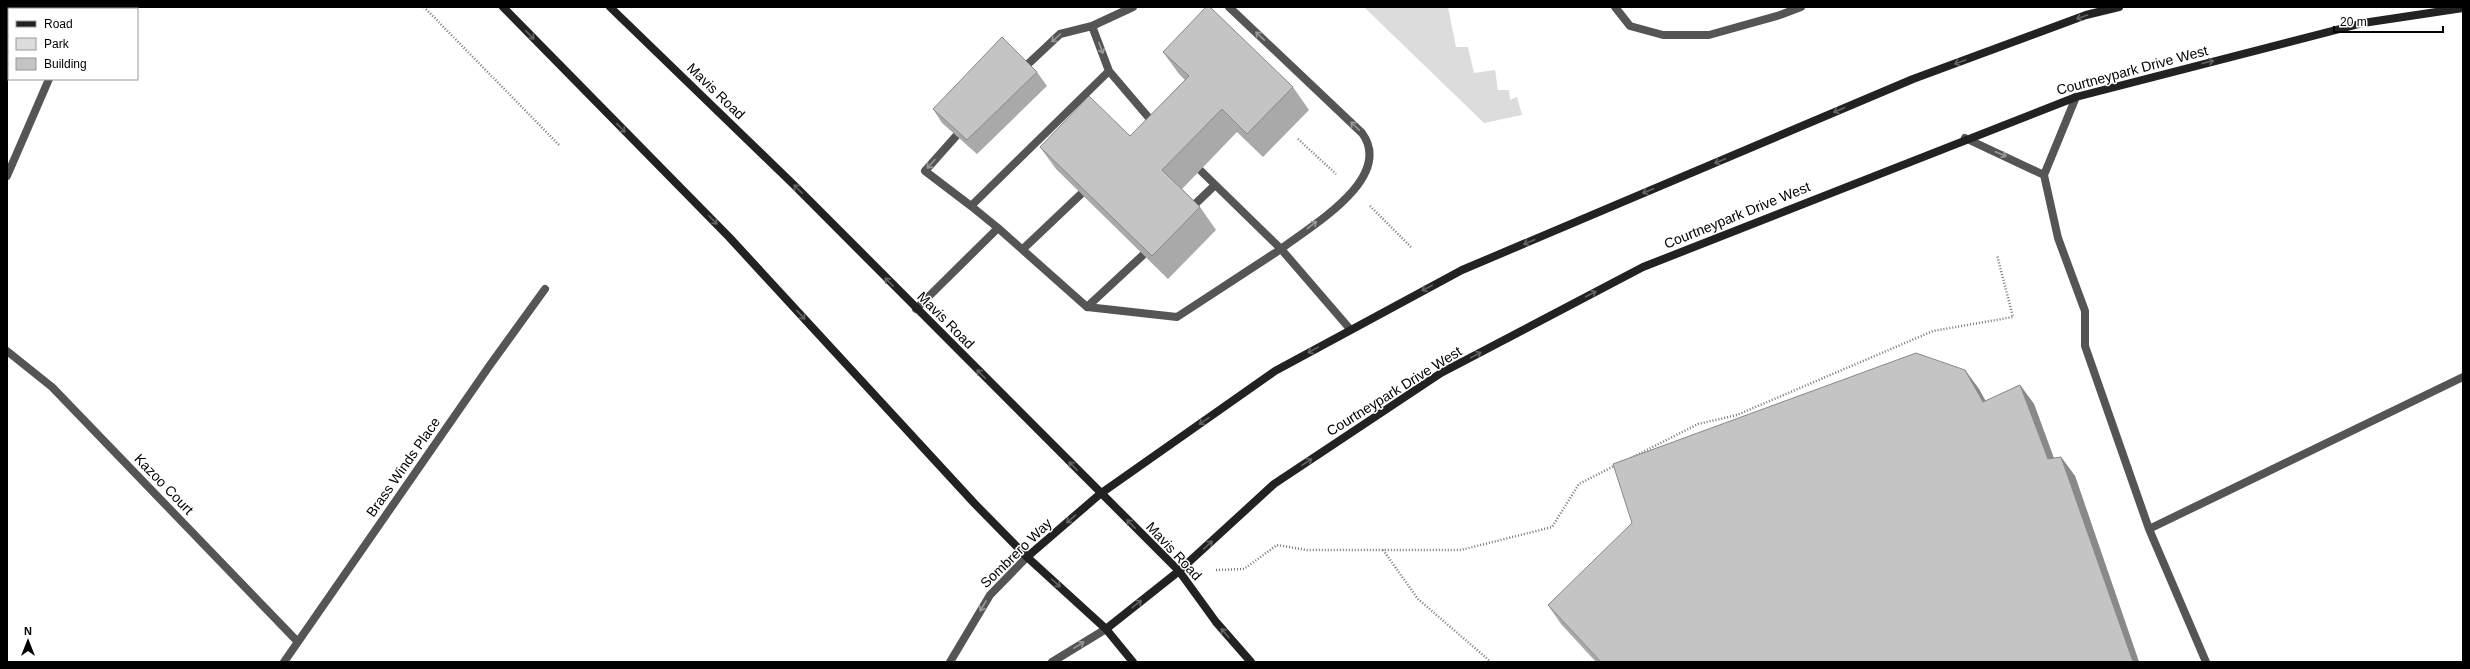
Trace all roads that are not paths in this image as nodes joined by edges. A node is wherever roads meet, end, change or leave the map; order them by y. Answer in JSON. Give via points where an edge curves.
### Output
{"nodes":[{"id":1,"x":503,"y":7,"type":"edge"},
{"id":2,"x":610,"y":7,"type":"edge"},
{"id":3,"x":1133,"y":7,"type":"edge"},
{"id":4,"x":1229,"y":7,"type":"edge"},
{"id":5,"x":1615,"y":7,"type":"edge"},
{"id":6,"x":1801,"y":7,"type":"edge"},
{"id":7,"x":2119,"y":7,"type":"edge"},
{"id":8,"x":2463,"y":8,"type":"edge"},
{"id":9,"x":1092,"y":26,"type":"junction"},
{"id":10,"x":1027,"y":65,"type":"edge"},
{"id":11,"x":1109,"y":71,"type":"junction"},
{"id":12,"x":49,"y":80,"type":"edge"},
{"id":13,"x":2076,"y":97,"type":"junction"},
{"id":14,"x":1162,"y":133,"type":"edge"},
{"id":15,"x":957,"y":136,"type":"edge"},
{"id":16,"x":1965,"y":138,"type":"junction"},
{"id":17,"x":1200,"y":170,"type":"dead end"},
{"id":18,"x":2044,"y":175,"type":"junction"},
{"id":19,"x":7,"y":176,"type":"edge"},
{"id":20,"x":1215,"y":184,"type":"junction"},
{"id":21,"x":1081,"y":194,"type":"edge"},
{"id":22,"x":971,"y":206,"type":"junction"},
{"id":23,"x":1192,"y":207,"type":"edge"},
{"id":24,"x":998,"y":228,"type":"junction"},
{"id":25,"x":1023,"y":249,"type":"junction"},
{"id":26,"x":1281,"y":249,"type":"junction"},
{"id":27,"x":1143,"y":255,"type":"edge"},
{"id":28,"x":545,"y":289,"type":"dead end"},
{"id":29,"x":1087,"y":307,"type":"junction"},
{"id":30,"x":916,"y":309,"type":"junction"},
{"id":31,"x":1350,"y":329,"type":"junction"},
{"id":32,"x":7,"y":351,"type":"edge"},
{"id":33,"x":2463,"y":377,"type":"edge"},
{"id":34,"x":1100,"y":494,"type":"junction"},
{"id":35,"x":2149,"y":529,"type":"junction"},
{"id":36,"x":1027,"y":557,"type":"junction"},
{"id":37,"x":1179,"y":571,"type":"junction"},
{"id":38,"x":1106,"y":629,"type":"junction"},
{"id":39,"x":297,"y":641,"type":"junction"},
{"id":40,"x":284,"y":662,"type":"edge"},
{"id":41,"x":950,"y":662,"type":"edge"},
{"id":42,"x":1052,"y":662,"type":"edge"},
{"id":43,"x":1133,"y":662,"type":"edge"},
{"id":44,"x":1251,"y":662,"type":"edge"},
{"id":45,"x":2206,"y":662,"type":"edge"}],
"edges":[{"from":1,"to":36,"type":"main road","one_way":true,"via":[[729,237]]},
{"from":30,"to":2,"type":"main road","name":"Mavis Road","one_way":true,"via":[[794,184]]},
{"from":3,"to":9,"type":"street"},
{"from":26,"to":4,"type":"street","one_way":true,"via":[[1354,191],[1369,168],[1370,143]]},
{"from":5,"to":6,"type":"street","via":[[1630,26],[1663,35],[1709,35],[1780,16]]},
{"from":7,"to":31,"type":"main road","one_way":true,"via":[[2086,15],[1913,79],[1462,270]]},
{"from":13,"to":8,"type":"main road","name":"Courtneypark Drive West","one_way":true,"via":[[2363,23]]},
{"from":9,"to":10,"type":"street","one_way":true,"via":[[1060,34]]},
{"from":9,"to":11,"type":"street","one_way":true},
{"from":11,"to":14,"type":"street","via":[[1150,125]]},
{"from":11,"to":22,"type":"street"},
{"from":12,"to":19,"type":"street"},
{"from":13,"to":16,"type":"main road","name":"Courtneypark Drive West"},
{"from":13,"to":18,"type":"street"},
{"from":15,"to":22,"type":"street","one_way":true,"via":[[925,171]]},
{"from":16,"to":18,"type":"street","one_way":true},
{"from":37,"to":16,"type":"main road","name":"Courtneypark Drive West","one_way":true,"via":[[1274,484],[1441,373],[1643,267]]},
{"from":17,"to":20,"type":"street"},
{"from":18,"to":35,"type":"street","via":[[2058,238],[2085,311],[2085,346]]},
{"from":20,"to":23,"type":"street"},
{"from":20,"to":26,"type":"street"},
{"from":21,"to":25,"type":"street"},
{"from":22,"to":24,"type":"street"},
{"from":24,"to":25,"type":"street"},
{"from":24,"to":30,"type":"street"},
{"from":25,"to":29,"type":"street"},
{"from":26,"to":29,"type":"street","via":[[1177,317]]},
{"from":26,"to":31,"type":"street"},
{"from":27,"to":29,"type":"street"},
{"from":28,"to":39,"type":"street","name":"Brass Winds Place"},
{"from":34,"to":30,"type":"main road","name":"Mavis Road","one_way":true},
{"from":31,"to":34,"type":"main road","one_way":true,"via":[[1275,371]]},
{"from":32,"to":39,"type":"street","name":"Kazoo Court","via":[[52,387]]},
{"from":33,"to":35,"type":"street"},
{"from":34,"to":36,"type":"main road","name":"Sombrero Way","one_way":true},
{"from":37,"to":34,"type":"main road","name":"Mavis Road","one_way":true},
{"from":35,"to":45,"type":"street"},
{"from":36,"to":38,"type":"main road","one_way":true},
{"from":36,"to":41,"type":"street","name":"Sombrero Way","one_way":true,"via":[[990,595]]},
{"from":38,"to":37,"type":"main road","name":"Courtneypark Drive West","one_way":true},
{"from":44,"to":37,"type":"main road","name":"Mavis Road","one_way":true,"via":[[1216,622]]},
{"from":42,"to":38,"type":"street","one_way":true},
{"from":38,"to":43,"type":"main road"},
{"from":39,"to":40,"type":"street","name":"Brass Winds Place"}]}
